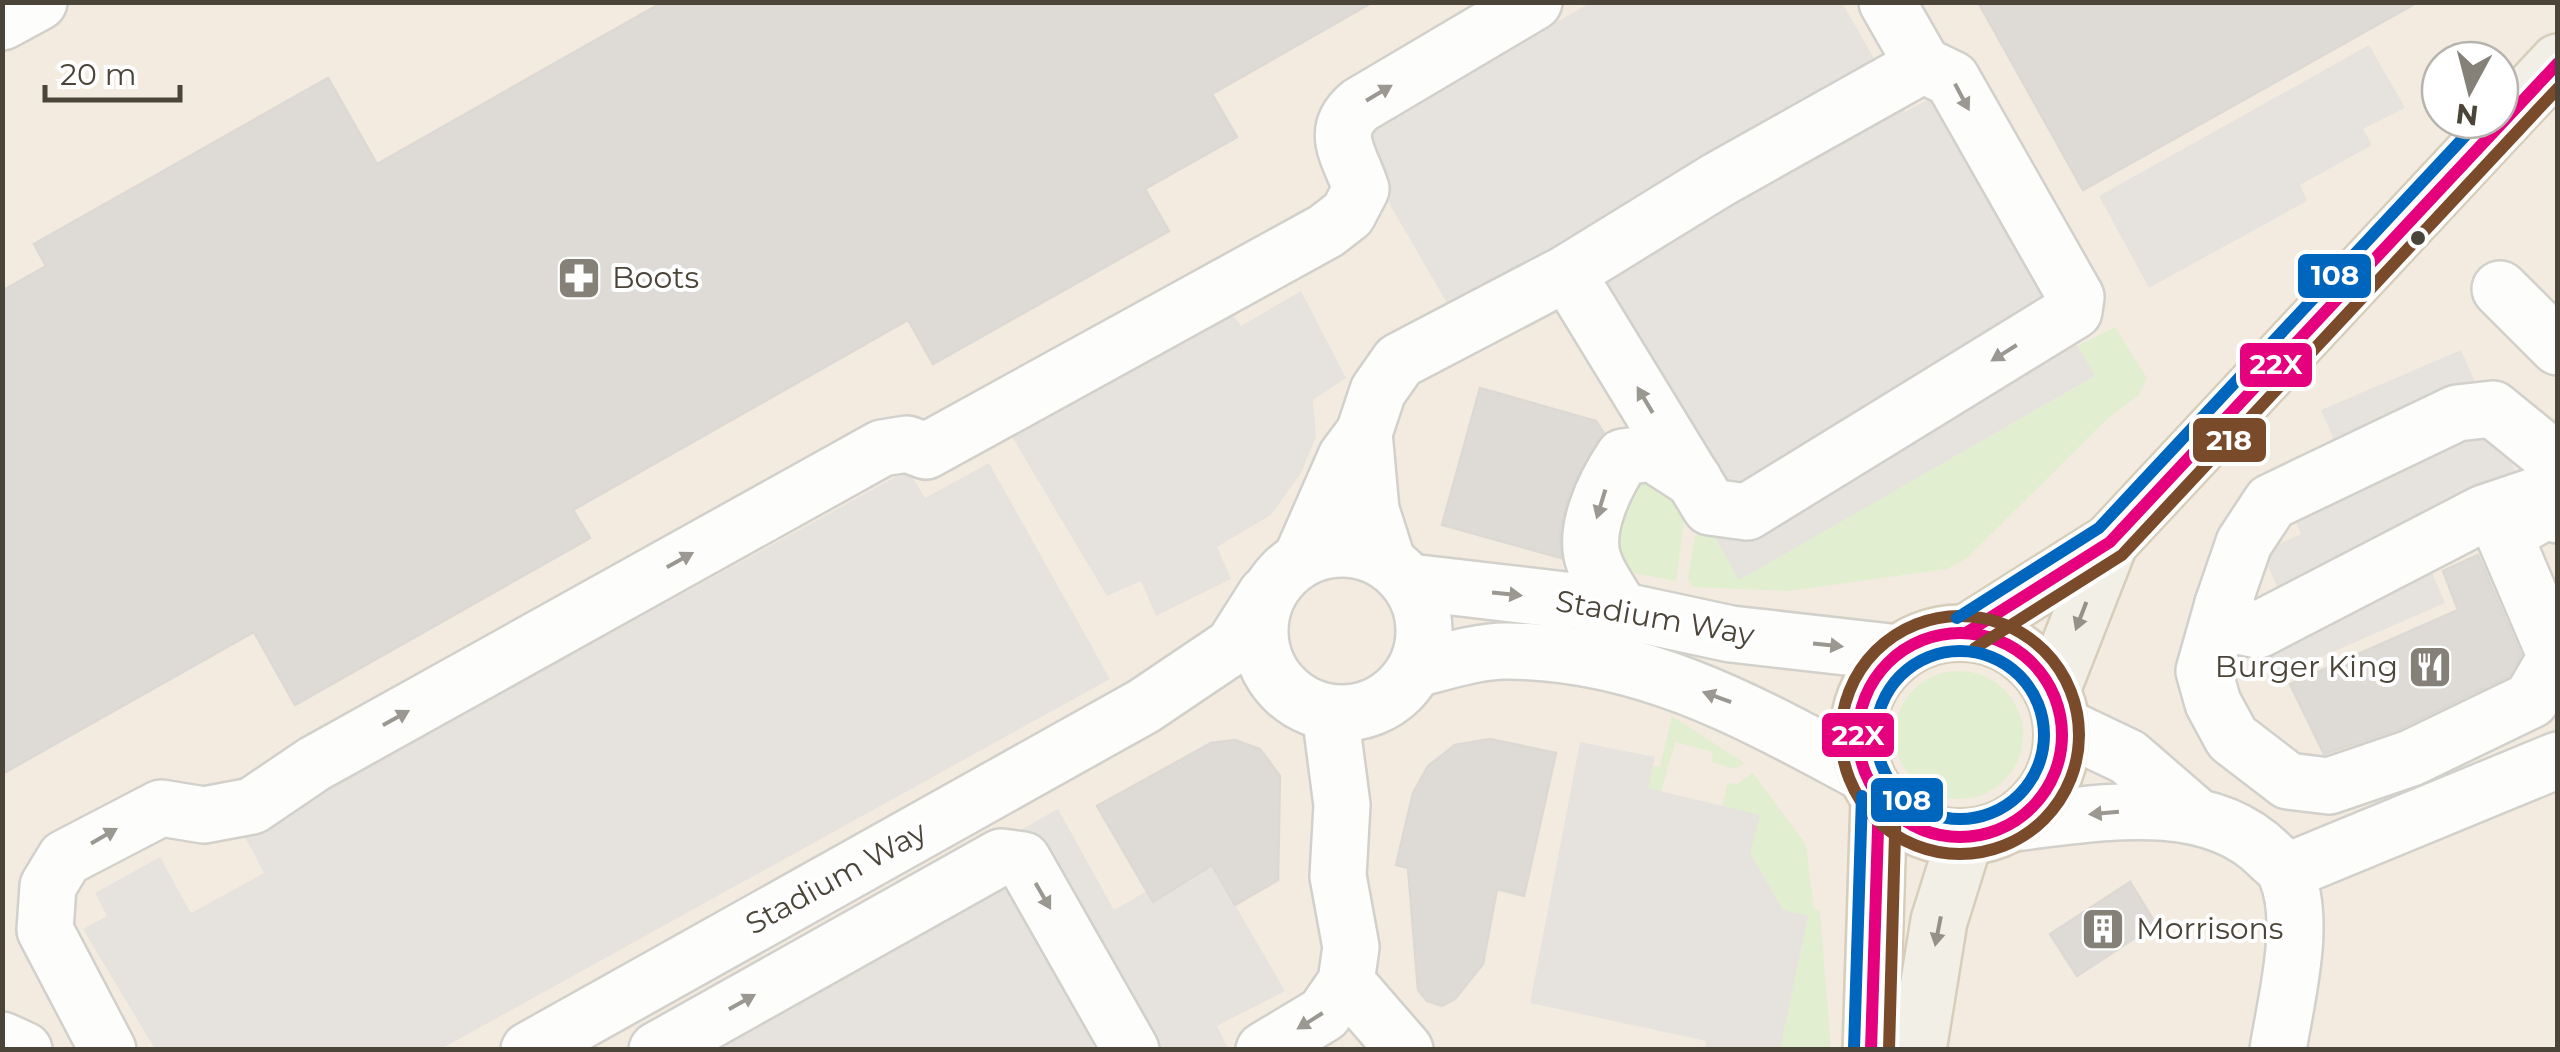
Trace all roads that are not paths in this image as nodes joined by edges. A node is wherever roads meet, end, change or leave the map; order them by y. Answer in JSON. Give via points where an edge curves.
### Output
{"nodes":[{"id":1,"x":39,"y":2,"type":"edge"},
{"id":2,"x":1534,"y":2,"type":"edge"},
{"id":3,"x":1887,"y":2,"type":"edge"},
{"id":4,"x":2,"y":22,"type":"edge"},
{"id":5,"x":2558,"y":62,"type":"edge"},
{"id":6,"x":1903,"y":74,"type":"junction"},
{"id":7,"x":1567,"y":273,"type":"junction"},
{"id":8,"x":2500,"y":289,"type":"dead end"},
{"id":9,"x":2558,"y":347,"type":"edge"},
{"id":10,"x":1364,"y":433,"type":"junction"},
{"id":11,"x":2558,"y":462,"type":"edge"},
{"id":12,"x":1694,"y":480,"type":"junction"},
{"id":13,"x":2558,"y":488,"type":"edge"},
{"id":14,"x":2558,"y":515,"type":"edge"},
{"id":15,"x":2110,"y":542,"type":"junction"},
{"id":16,"x":1398,"y":572,"type":"junction"},
{"id":17,"x":1284,"y":575,"type":"junction"},
{"id":18,"x":2224,"y":604,"type":"junction"},
{"id":19,"x":1622,"y":611,"type":"junction"},
{"id":20,"x":1966,"y":633,"type":"junction"},
{"id":21,"x":1899,"y":653,"type":"junction"},
{"id":22,"x":1276,"y":681,"type":"junction"},
{"id":23,"x":1406,"y":681,"type":"junction"},
{"id":24,"x":1144,"y":706,"type":"junction"},
{"id":25,"x":2057,"y":708,"type":"junction"},
{"id":26,"x":1330,"y":713,"type":"junction"},
{"id":27,"x":2558,"y":760,"type":"edge"},
{"id":28,"x":1872,"y":786,"type":"junction"},
{"id":29,"x":1342,"y":805,"type":"junction"},
{"id":30,"x":2196,"y":816,"type":"junction"},
{"id":31,"x":1989,"y":830,"type":"junction"},
{"id":32,"x":2286,"y":872,"type":"junction"},
{"id":33,"x":31,"y":924,"type":"edge"},
{"id":34,"x":1346,"y":982,"type":"junction"},
{"id":35,"x":2,"y":1040,"type":"edge"},
{"id":36,"x":24,"y":1050,"type":"edge"},
{"id":37,"x":108,"y":1050,"type":"edge"},
{"id":38,"x":529,"y":1050,"type":"edge"},
{"id":39,"x":657,"y":1050,"type":"edge"},
{"id":40,"x":1131,"y":1050,"type":"edge"},
{"id":41,"x":1264,"y":1050,"type":"edge"},
{"id":42,"x":1405,"y":1050,"type":"edge"},
{"id":43,"x":1871,"y":1050,"type":"edge"},
{"id":44,"x":1918,"y":1050,"type":"edge"},
{"id":45,"x":2278,"y":1050,"type":"edge"}],
"edges":[{"from":1,"to":4,"type":"lane"},
{"from":33,"to":2,"type":"lane","one_way":true,"via":[[65,858],[144,813],[252,806],[314,764],[882,448],[907,444],[926,450],[1326,231],[1348,214],[1360,190],[1340,138],[1344,118]]},
{"from":3,"to":6,"type":"lane"},
{"from":5,"to":15,"type":"main road"},
{"from":6,"to":7,"type":"lane"},
{"from":6,"to":12,"type":"lane","one_way":true,"via":[[1952,79],[2076,297],[2074,310],[1747,512],[1710,507]]},
{"from":7,"to":10,"type":"lane","via":[[1399,361],[1378,392]]},
{"from":12,"to":7,"type":"lane","one_way":true},
{"from":8,"to":9,"type":"lane"},
{"from":10,"to":16,"type":"lane","via":[[1371,510]]},
{"from":10,"to":17,"type":"lane"},
{"from":11,"to":18,"type":"lane","via":[[2492,408],[2457,412],[2271,502],[2244,543]]},
{"from":12,"to":19,"type":"lane","one_way":true,"via":[[1652,454],[1622,458],[1614,471],[1590,544],[1594,564]]},
{"from":13,"to":18,"type":"lane","via":[[2484,513],[2258,630],[2239,626]]},
{"from":14,"to":18,"type":"lane","via":[[2546,511],[2504,535],[2556,657],[2531,700],[2412,758],[2329,786],[2288,781],[2232,738],[2204,671]]},
{"from":15,"to":20,"type":"main road"},
{"from":15,"to":25,"type":"main road","one_way":true},
{"from":16,"to":17,"type":"lane","via":[[1345,547]]},
{"from":16,"to":19,"type":"lane","name":"Stadium Way","one_way":true},
{"from":16,"to":23,"type":"lane","via":[[1425,622]]},
{"from":17,"to":22,"type":"lane","via":[[1260,646]]},
{"from":17,"to":24,"type":"lane","name":"Stadium Way","via":[[1234,646]]},
{"from":19,"to":21,"type":"lane","name":"Stadium Way","one_way":true,"via":[[1731,634]]},
{"from":20,"to":21,"type":"main road","via":[[1943,634]]},
{"from":20,"to":25,"type":"main road","via":[[2001,641],[2031,661]]},
{"from":21,"to":28,"type":"main road","via":[[1876,677],[1861,708],[1858,741]]},
{"from":22,"to":24,"type":"lane","name":"Stadium Way"},
{"from":22,"to":26,"type":"lane","via":[[1294,699]]},
{"from":23,"to":26,"type":"lane","via":[[1369,709]]},
{"from":28,"to":23,"type":"lane","name":"Stadium Way","one_way":true,"via":[[1731,701],[1589,657],[1503,651]]},
{"from":23,"to":29,"type":"lane"},
{"from":24,"to":38,"type":"lane","name":"Stadium Way"},
{"from":25,"to":30,"type":"lane"},
{"from":25,"to":31,"type":"main road","via":[[2061,755],[2052,782],[2036,805]]},
{"from":26,"to":29,"type":"lane"},
{"from":27,"to":32,"type":"lane"},
{"from":28,"to":31,"type":"main road","via":[[1903,820],[1933,834]]},
{"from":28,"to":43,"type":"main road"},
{"from":29,"to":34,"type":"lane","via":[[1338,876],[1352,947]]},
{"from":30,"to":31,"type":"lane","one_way":true,"via":[[2116,811]]},
{"from":30,"to":32,"type":"lane","via":[[2254,838]]},
{"from":31,"to":44,"type":"main road","one_way":true,"via":[[1939,921]]},
{"from":32,"to":45,"type":"lane","via":[[2295,935]]},
{"from":33,"to":37,"type":"lane"},
{"from":34,"to":41,"type":"lane","one_way":true,"via":[[1324,1014]]},
{"from":34,"to":42,"type":"lane"},
{"from":35,"to":36,"type":"lane"},
{"from":39,"to":40,"type":"lane","one_way":true,"via":[[1001,858],[1022,860]]}]}
